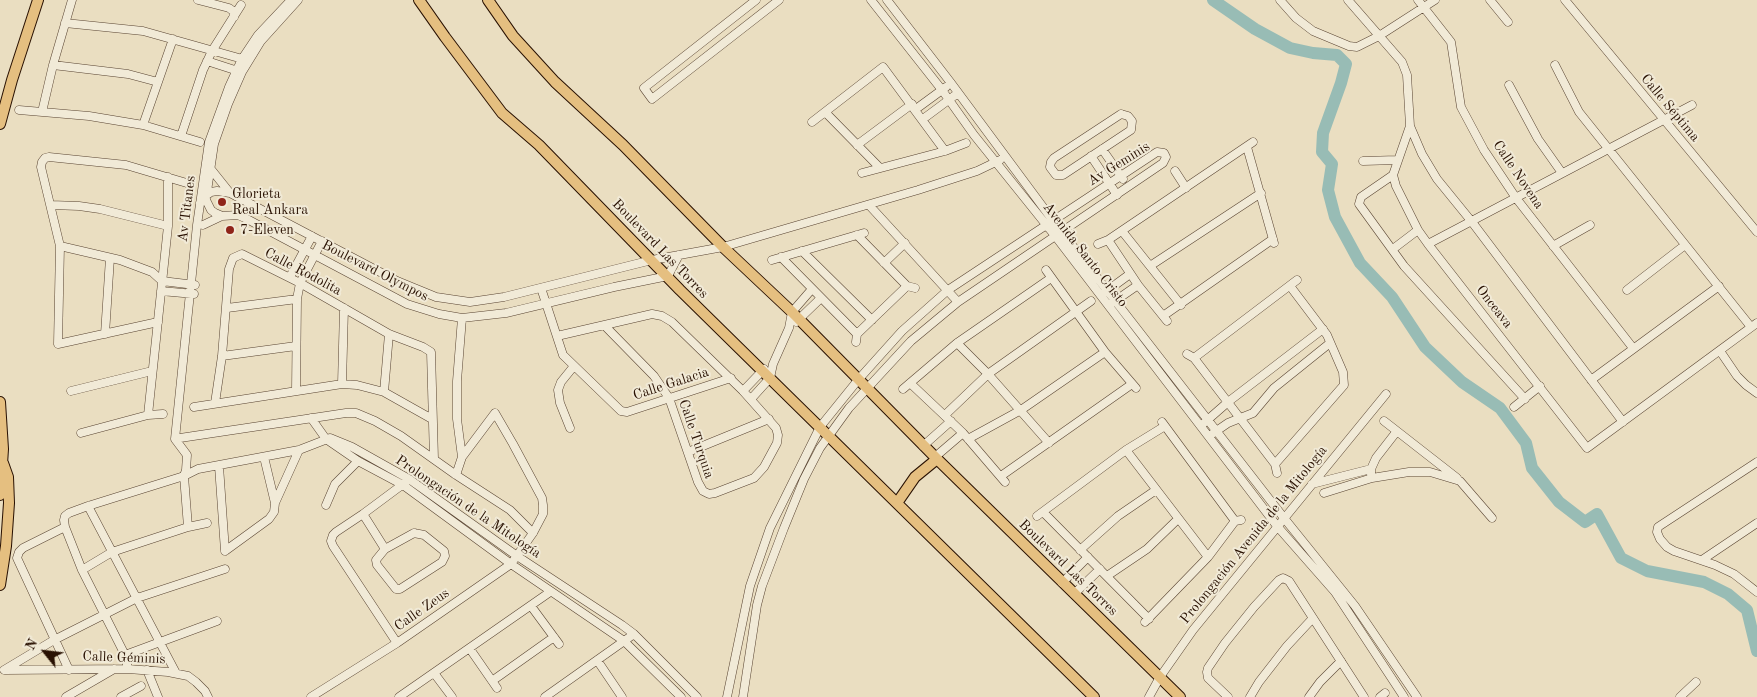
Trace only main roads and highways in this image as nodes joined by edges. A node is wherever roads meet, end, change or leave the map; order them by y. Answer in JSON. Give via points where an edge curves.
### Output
{"nodes":[{"id":1,"x":38,"y":0,"type":"edge"},
{"id":2,"x":419,"y":0,"type":"edge"},
{"id":3,"x":488,"y":0,"type":"edge"},
{"id":4,"x":0,"y":124,"type":"edge"},
{"id":5,"x":0,"y":402,"type":"edge"},
{"id":6,"x":936,"y":458,"type":"junction"},
{"id":7,"x":3,"y":463,"type":"junction"},
{"id":8,"x":0,"y":494,"type":"edge"},
{"id":9,"x":897,"y":503,"type":"junction"},
{"id":10,"x":0,"y":585,"type":"edge"},
{"id":11,"x":1094,"y":697,"type":"edge"},
{"id":12,"x":1180,"y":697,"type":"edge"}],
"edges":[{"from":1,"to":4,"type":"main road"},
{"from":2,"to":9,"type":"main road","name":"Boulevard Las Torres","via":[[502,113],[540,146],[680,290]]},
{"from":3,"to":6,"type":"main road","name":"Boulevard Las Torres","via":[[513,36],[554,82],[623,144]]},
{"from":5,"to":7,"type":"main road"},
{"from":6,"to":9,"type":"main road","via":[[915,476]]},
{"from":6,"to":12,"type":"main road","name":"Boulevard Las Torres"},
{"from":7,"to":8,"type":"main road"},
{"from":7,"to":10,"type":"main road","via":[[8,477],[9,503]]},
{"from":9,"to":11,"type":"main road","name":"Boulevard Las Torres"}]}
